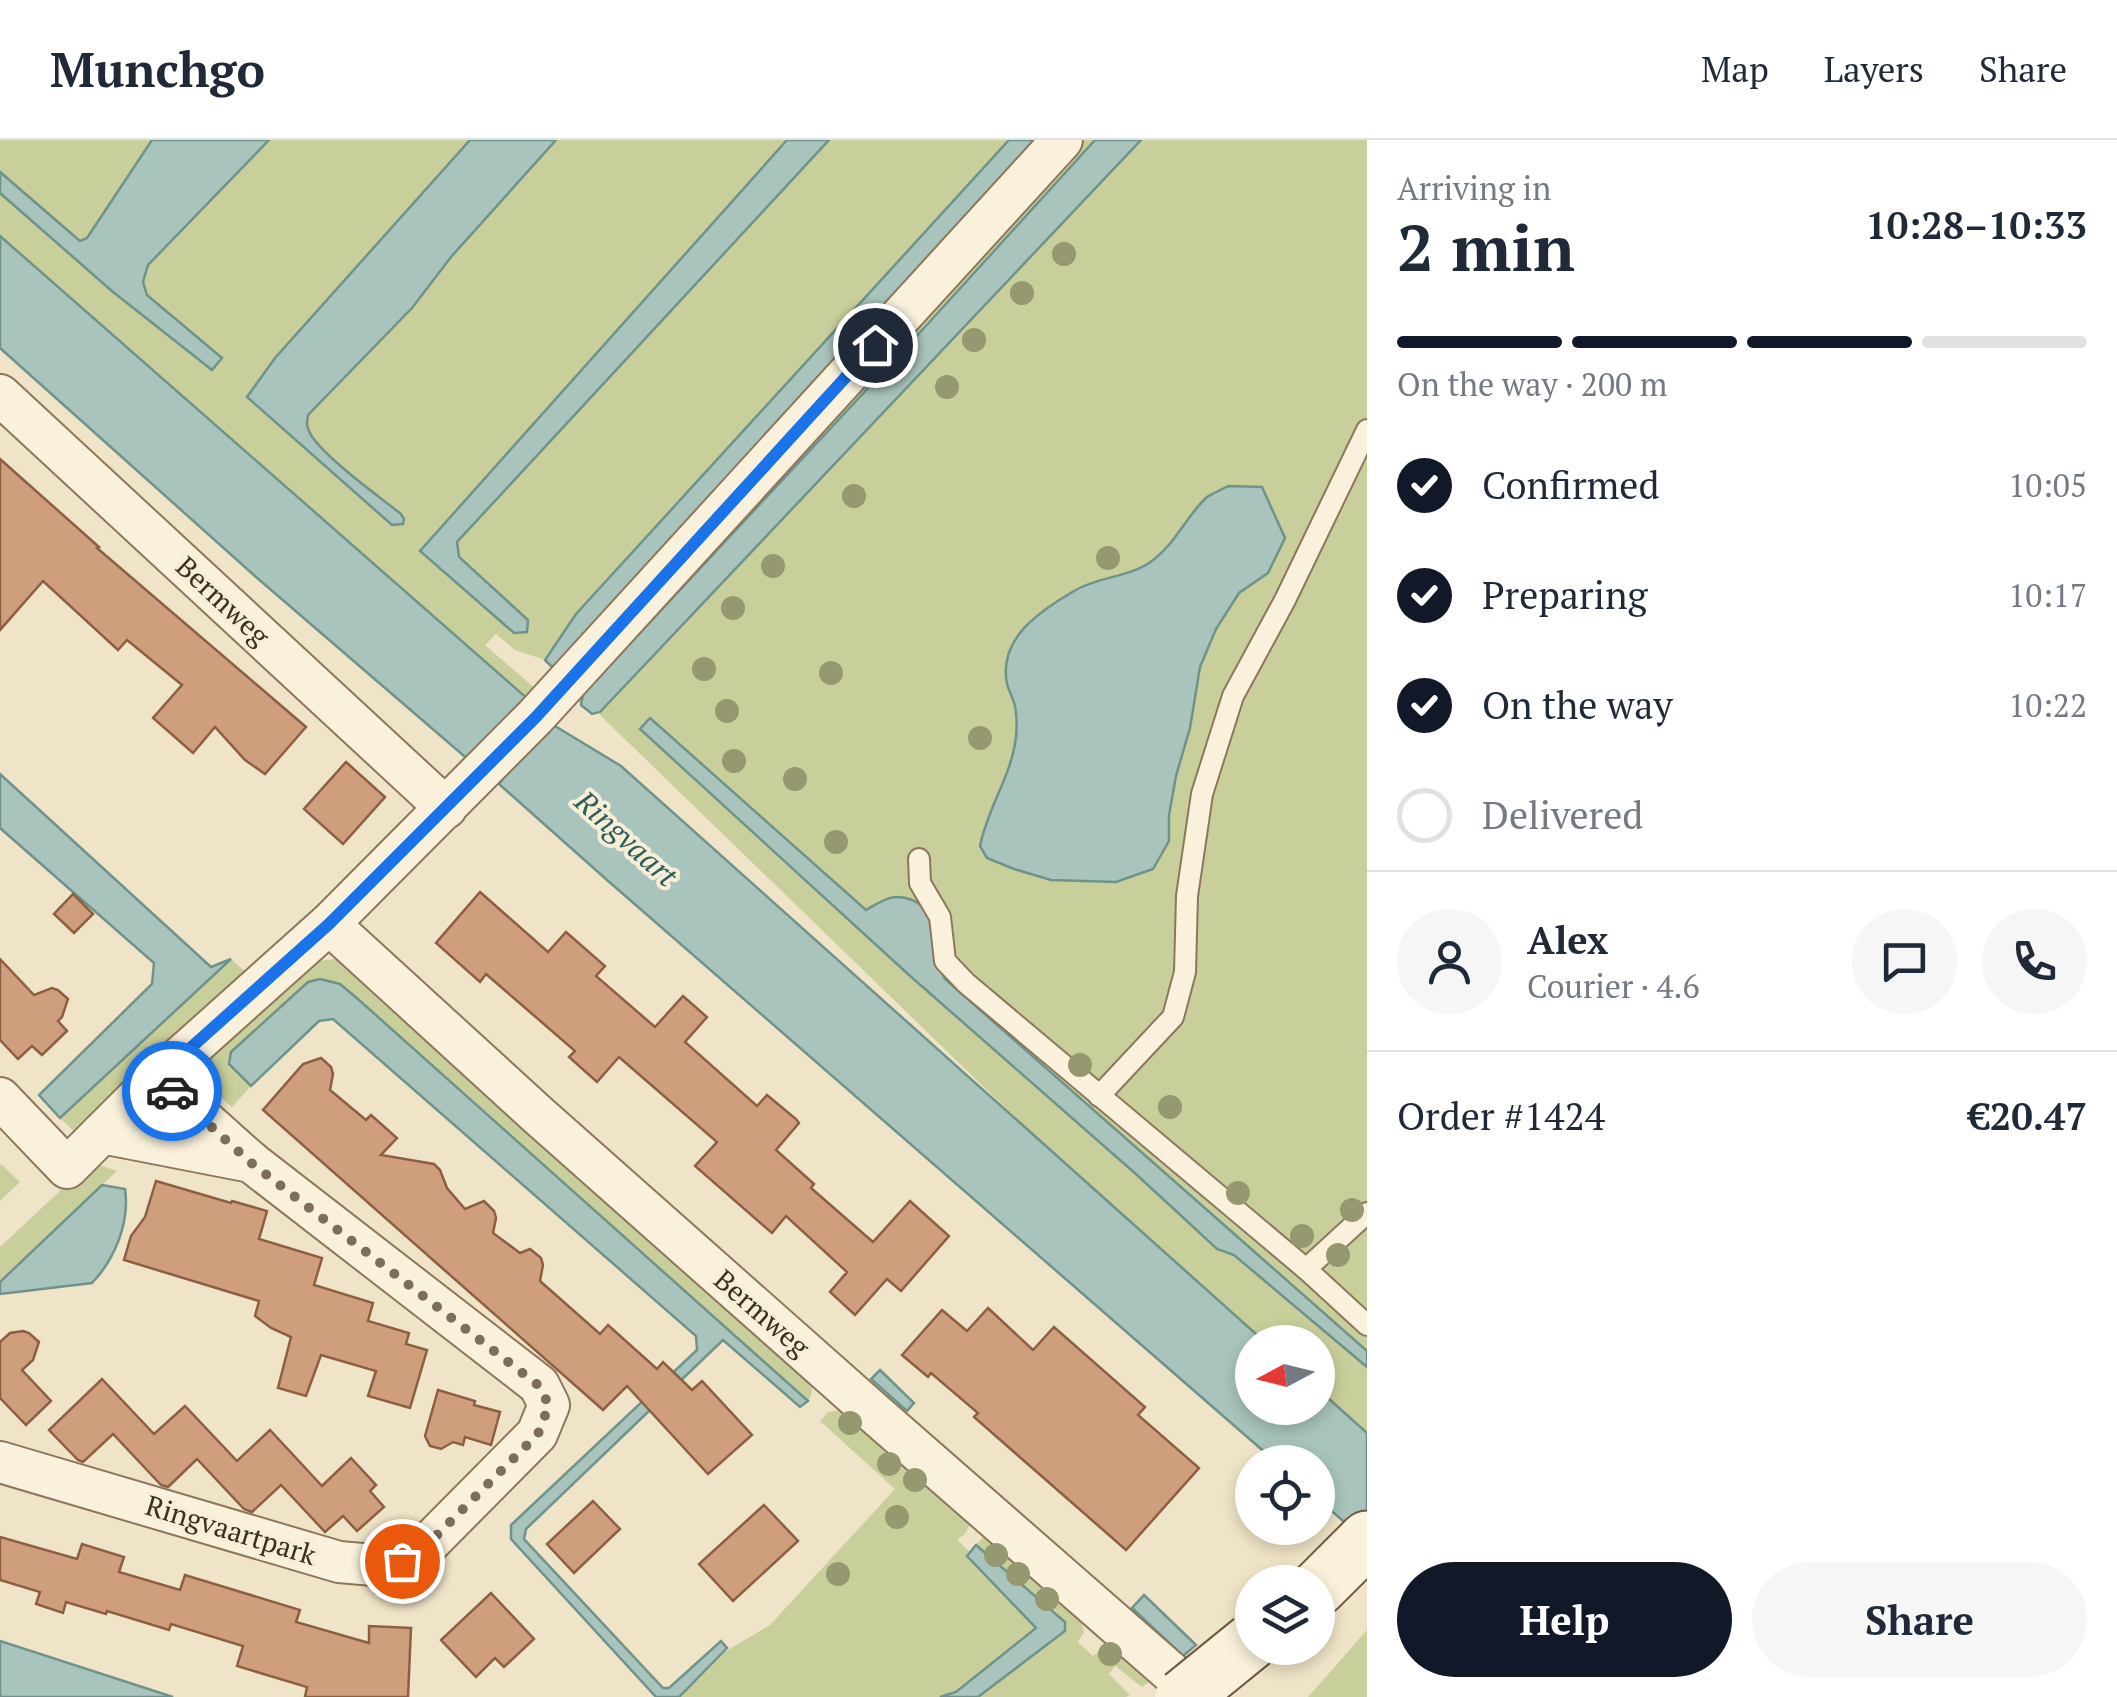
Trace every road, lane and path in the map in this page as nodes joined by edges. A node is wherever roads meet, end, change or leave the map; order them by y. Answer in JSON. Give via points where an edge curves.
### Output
{"nodes":[{"id":1,"x":1062,"y":140,"type":"edge"},
{"id":2,"x":0,"y":394,"type":"edge"},
{"id":3,"x":1367,"y":430,"type":"edge"},
{"id":4,"x":446,"y":808,"type":"junction"},
{"id":5,"x":919,"y":859,"type":"dead end"},
{"id":6,"x":329,"y":924,"type":"junction"},
{"id":7,"x":157,"y":1078,"type":"junction"},
{"id":8,"x":1099,"y":1096,"type":"junction"},
{"id":9,"x":0,"y":1098,"type":"edge"},
{"id":10,"x":102,"y":1132,"type":"junction"},
{"id":11,"x":250,"y":1162,"type":"junction"},
{"id":12,"x":1367,"y":1214,"type":"edge"},
{"id":13,"x":1306,"y":1270,"type":"junction"},
{"id":14,"x":1367,"y":1325,"type":"edge"},
{"id":15,"x":0,"y":1462,"type":"edge"},
{"id":16,"x":1367,"y":1538,"type":"edge"},
{"id":17,"x":1335,"y":1571,"type":"edge"},
{"id":18,"x":1235,"y":1655,"type":"edge"},
{"id":19,"x":1183,"y":1697,"type":"edge"},
{"id":20,"x":1200,"y":1697,"type":"edge"}],
"edges":[{"from":1,"to":4,"type":"street"},
{"from":2,"to":4,"type":"street","name":"Bermweg"},
{"from":3,"to":8,"type":"lane","via":[[1233,696],[1202,794],[1187,896],[1185,972],[1173,1017]]},
{"from":4,"to":6,"type":"street"},
{"from":5,"to":8,"type":"lane","via":[[920,884],[940,918],[945,961]]},
{"from":6,"to":7,"type":"street"},
{"from":6,"to":20,"type":"street","name":"Bermweg"},
{"from":7,"to":10,"type":"street"},
{"from":7,"to":11,"type":"street","name":"Ringvaartpark"},
{"from":8,"to":13,"type":"lane"},
{"from":9,"to":10,"type":"street","via":[[66,1168]]},
{"from":10,"to":11,"type":"street","name":"Ringvaartpark"},
{"from":11,"to":15,"type":"street","name":"Ringvaartpark","via":[[538,1385],[549,1405],[538,1434],[430,1542],[402,1561],[374,1565],[339,1562]]},
{"from":12,"to":13,"type":"lane"},
{"from":13,"to":14,"type":"lane"},
{"from":16,"to":17,"type":"main road"},
{"from":18,"to":19,"type":"main road","bridge":true}]}
